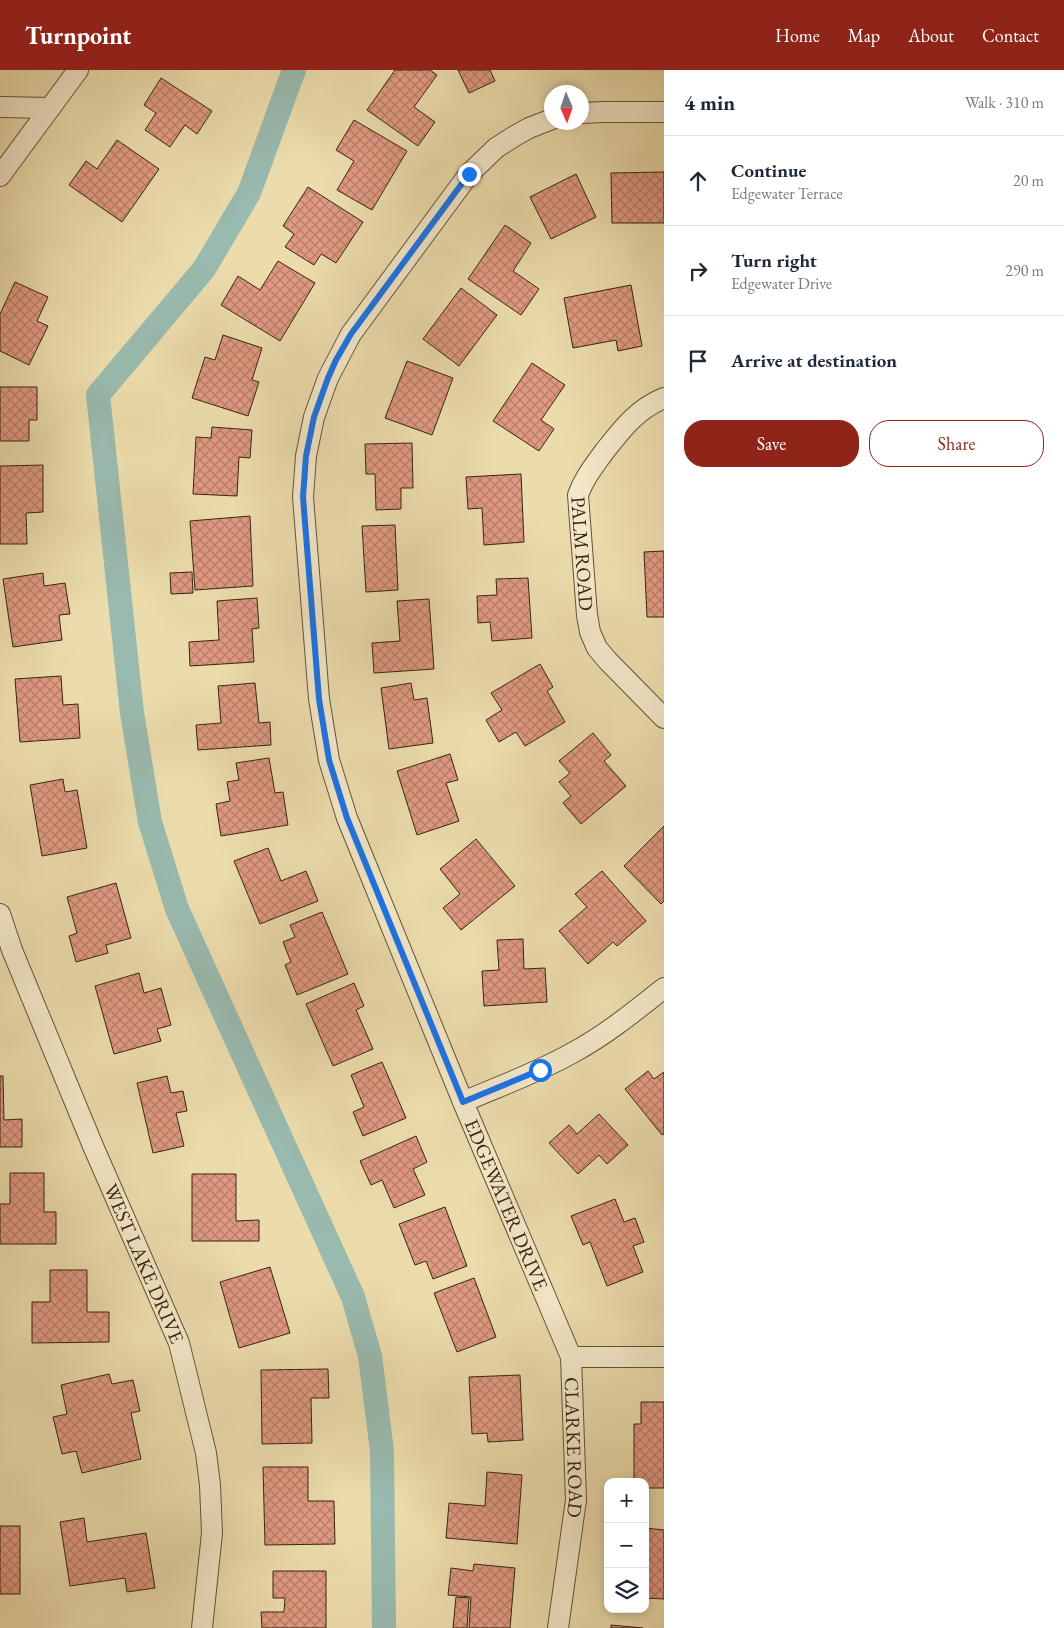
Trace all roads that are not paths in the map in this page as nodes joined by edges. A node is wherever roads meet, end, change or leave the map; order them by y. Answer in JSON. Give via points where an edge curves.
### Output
{"nodes":[{"id":1,"x":78,"y":70,"type":"edge"},
{"id":2,"x":0,"y":107,"type":"edge"},
{"id":3,"x":50,"y":108,"type":"junction"},
{"id":4,"x":664,"y":112,"type":"edge"},
{"id":5,"x":589,"y":113,"type":"edge"},
{"id":6,"x":544,"y":122,"type":"edge"},
{"id":7,"x":0,"y":176,"type":"edge"},
{"id":8,"x":664,"y":398,"type":"edge"},
{"id":9,"x":664,"y":718,"type":"edge"},
{"id":10,"x":0,"y":914,"type":"edge"},
{"id":11,"x":664,"y":988,"type":"edge"},
{"id":12,"x":463,"y":1102,"type":"junction"},
{"id":13,"x":571,"y":1356,"type":"junction"},
{"id":14,"x":664,"y":1357,"type":"edge"},
{"id":15,"x":202,"y":1628,"type":"edge"},
{"id":16,"x":558,"y":1628,"type":"edge"}],
"edges":[{"from":1,"to":3,"type":"street"},
{"from":2,"to":3,"type":"street"},
{"from":3,"to":7,"type":"street"},
{"from":4,"to":5,"type":"street"},
{"from":6,"to":12,"type":"street","name":"EDGEWATER DRIVE","via":[[496,148],[469,174],[351,334],[328,378],[314,417],[306,456],[303,497],[319,699],[329,760],[347,818]]},
{"from":8,"to":9,"type":"street","name":"PALM ROAD","via":[[643,408],[623,427],[583,480],[578,495],[590,632],[608,661]]},
{"from":10,"to":15,"type":"street","name":"WEST LAKE DRIVE","via":[[89,1138],[179,1343],[206,1453],[210,1485],[212,1533]]},
{"from":11,"to":12,"type":"street","via":[[623,1021],[574,1052]]},
{"from":12,"to":13,"type":"street","name":"EDGEWATER DRIVE"},
{"from":13,"to":14,"type":"street"},
{"from":13,"to":16,"type":"street","name":"CLARKE ROAD","via":[[576,1500]]}]}
